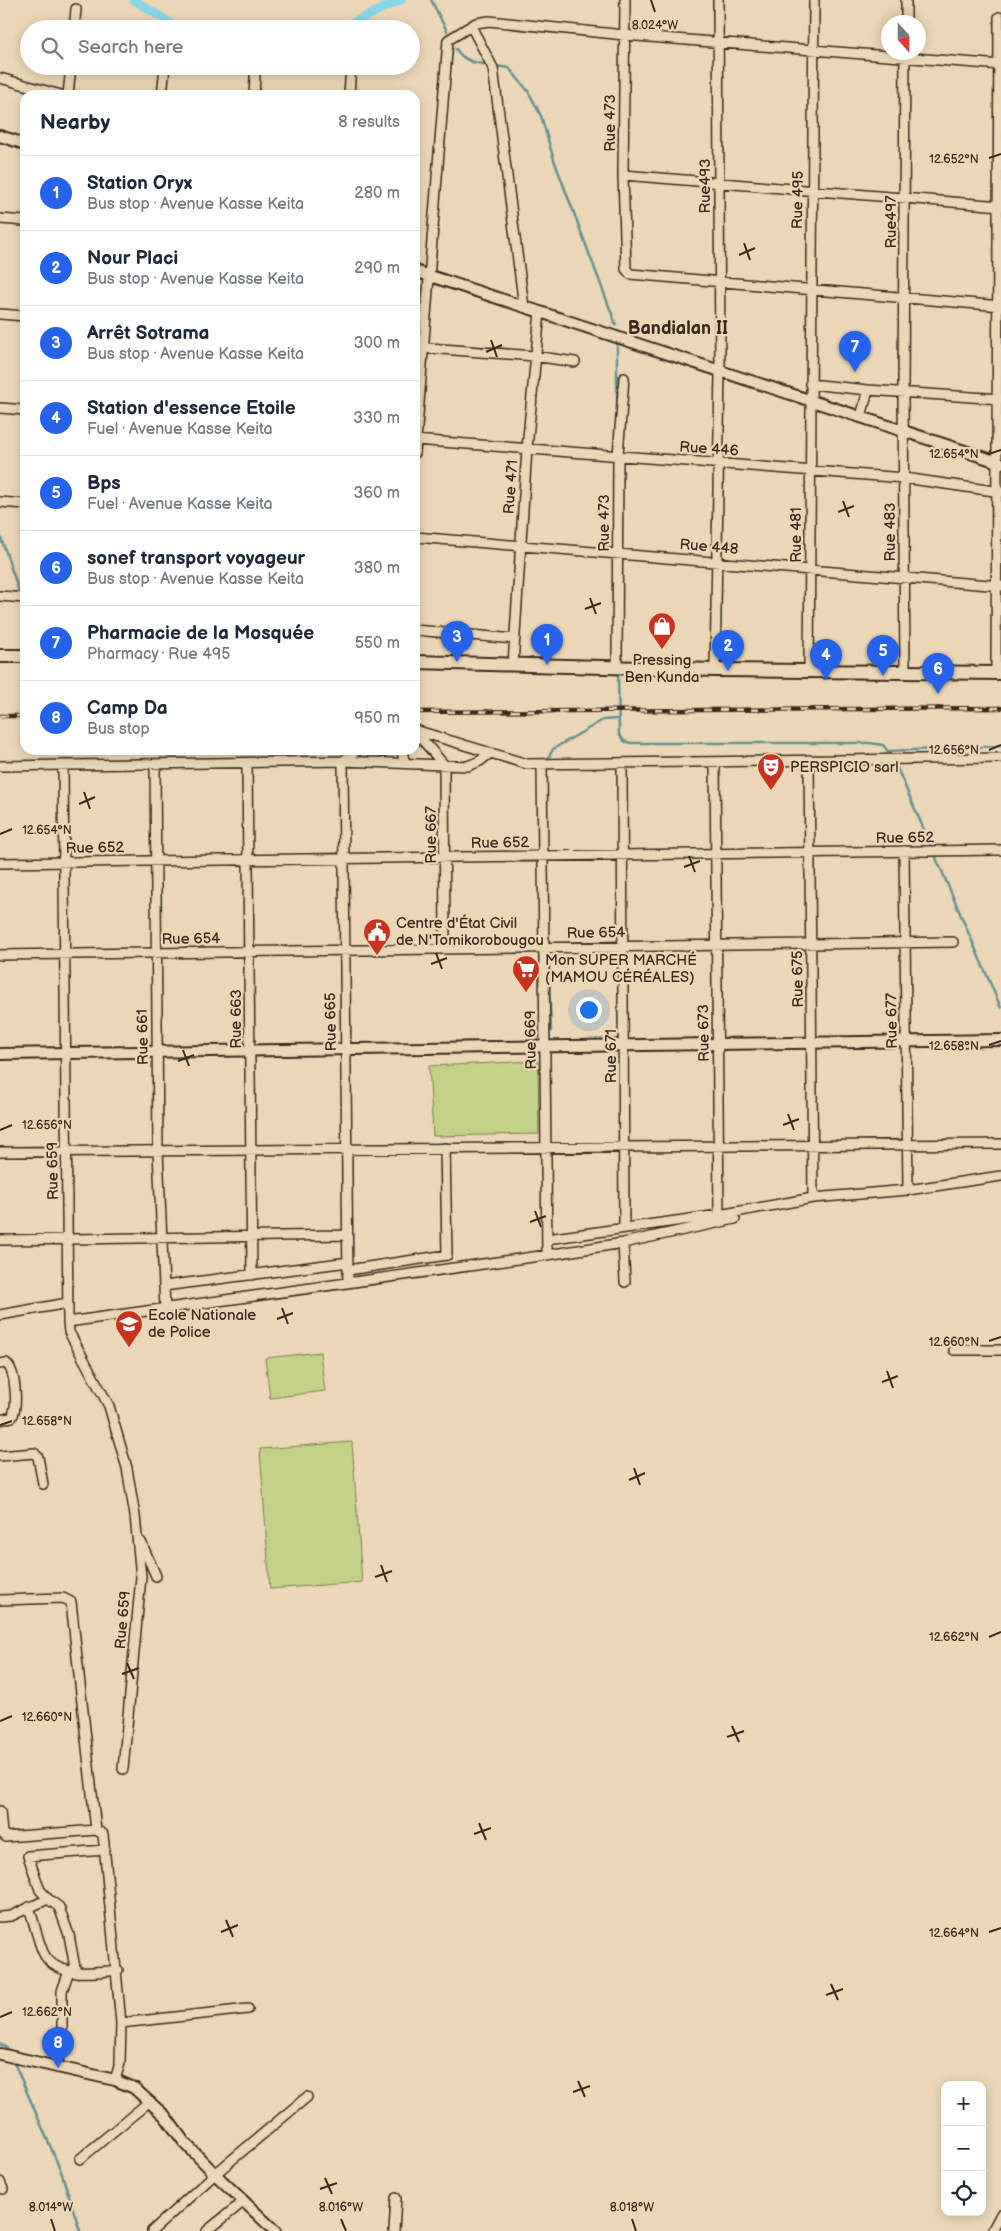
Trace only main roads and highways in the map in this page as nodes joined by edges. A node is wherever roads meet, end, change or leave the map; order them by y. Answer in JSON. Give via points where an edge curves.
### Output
{"nodes":[{"id":1,"x":0,"y":656,"type":"edge"},
{"id":2,"x":20,"y":656,"type":"edge"},
{"id":3,"x":420,"y":662,"type":"edge"},
{"id":4,"x":998,"y":673,"type":"edge"}],
"edges":[{"from":1,"to":2,"type":"main road"},
{"from":3,"to":4,"type":"main road"}]}
